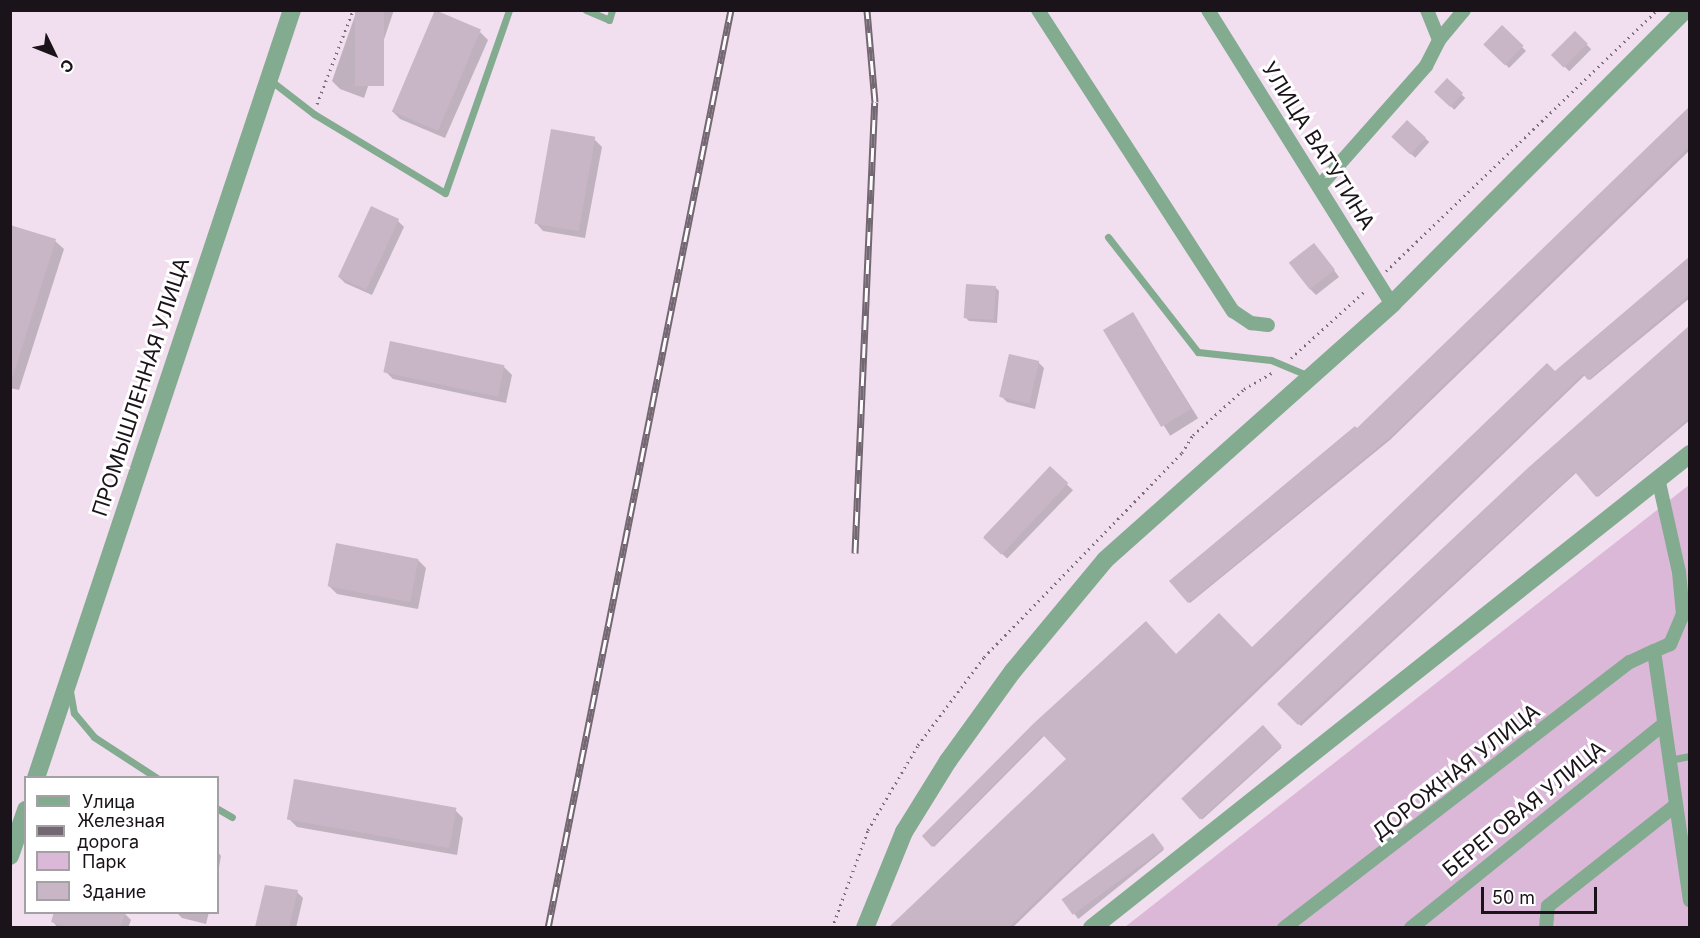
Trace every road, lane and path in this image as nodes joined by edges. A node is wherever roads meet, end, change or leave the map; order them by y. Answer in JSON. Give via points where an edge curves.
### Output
{"nodes":[{"id":1,"x":292,"y":10,"type":"edge"},
{"id":2,"x":353,"y":10,"type":"edge"},
{"id":3,"x":509,"y":10,"type":"edge"},
{"id":4,"x":586,"y":10,"type":"edge"},
{"id":5,"x":612,"y":10,"type":"edge"},
{"id":6,"x":1038,"y":10,"type":"edge"},
{"id":7,"x":1208,"y":10,"type":"edge"},
{"id":8,"x":1427,"y":10,"type":"edge"},
{"id":9,"x":1464,"y":10,"type":"edge"},
{"id":10,"x":1685,"y":10,"type":"edge"},
{"id":11,"x":1439,"y":40,"type":"junction"},
{"id":12,"x":268,"y":78,"type":"junction"},
{"id":13,"x":314,"y":114,"type":"junction"},
{"id":14,"x":1319,"y":187,"type":"junction"},
{"id":15,"x":1108,"y":237,"type":"dead end"},
{"id":16,"x":1392,"y":304,"type":"junction"},
{"id":17,"x":1268,"y":325,"type":"dead end"},
{"id":18,"x":1311,"y":377,"type":"junction"},
{"id":19,"x":1689,"y":454,"type":"edge"},
{"id":20,"x":1658,"y":478,"type":"junction"},
{"id":21,"x":1654,"y":651,"type":"junction"},
{"id":22,"x":69,"y":680,"type":"junction"},
{"id":23,"x":1664,"y":724,"type":"junction"},
{"id":24,"x":1689,"y":756,"type":"edge"},
{"id":25,"x":1669,"y":760,"type":"junction"},
{"id":26,"x":36,"y":776,"type":"edge"},
{"id":27,"x":156,"y":776,"type":"edge"},
{"id":28,"x":1676,"y":805,"type":"junction"},
{"id":29,"x":219,"y":810,"type":"edge"},
{"id":30,"x":24,"y":816,"type":"edge"},
{"id":31,"x":232,"y":817,"type":"dead end"},
{"id":32,"x":1686,"y":846,"type":"edge"},
{"id":33,"x":10,"y":856,"type":"edge"},
{"id":34,"x":1689,"y":900,"type":"edge"},
{"id":35,"x":865,"y":927,"type":"edge"},
{"id":36,"x":1092,"y":927,"type":"edge"},
{"id":37,"x":1284,"y":927,"type":"edge"},
{"id":38,"x":1411,"y":927,"type":"edge"},
{"id":39,"x":1546,"y":927,"type":"edge"}],
"edges":[{"from":1,"to":12,"type":"street","name":"ПРОМЫШЛЕННАЯ УЛИЦА"},
{"from":2,"to":13,"type":"path"},
{"from":3,"to":13,"type":"lane","via":[[445,193]]},
{"from":4,"to":5,"type":"lane","via":[[609,20]]},
{"from":6,"to":17,"type":"street","via":[[1233,311],[1251,323]]},
{"from":7,"to":14,"type":"street","name":"УЛИЦА ВАТУТИНА"},
{"from":8,"to":11,"type":"street"},
{"from":9,"to":11,"type":"street"},
{"from":10,"to":16,"type":"street"},
{"from":11,"to":14,"type":"street","via":[[1426,66]]},
{"from":12,"to":13,"type":"lane"},
{"from":12,"to":22,"type":"street","name":"ПРОМЫШЛЕННАЯ УЛИЦА"},
{"from":14,"to":16,"type":"street","name":"УЛИЦА ВАТУТИНА"},
{"from":15,"to":18,"type":"lane","via":[[1198,351],[1271,360]]},
{"from":16,"to":18,"type":"street"},
{"from":18,"to":35,"type":"street","via":[[1105,560],[1013,671],[904,832]]},
{"from":19,"to":20,"type":"street"},
{"from":20,"to":21,"type":"street","name":"ДОРОЖНАЯ УЛИЦА","via":[[1683,614],[1670,644]]},
{"from":20,"to":36,"type":"street"},
{"from":21,"to":23,"type":"street"},
{"from":21,"to":37,"type":"street","name":"ДОРОЖНАЯ УЛИЦА","via":[[1630,662]]},
{"from":22,"to":26,"type":"street","name":"ПРОМЫШЛЕННАЯ УЛИЦА"},
{"from":22,"to":27,"type":"lane","via":[[74,713],[93,737]]},
{"from":23,"to":25,"type":"street"},
{"from":23,"to":38,"type":"street","name":"БЕРЕГОВАЯ УЛИЦА"},
{"from":24,"to":25,"type":"lane"},
{"from":25,"to":28,"type":"street"},
{"from":28,"to":32,"type":"street"},
{"from":28,"to":39,"type":"street","via":[[1548,906]]},
{"from":29,"to":31,"type":"lane"},
{"from":30,"to":33,"type":"street"},
{"from":32,"to":34,"type":"street"}]}
